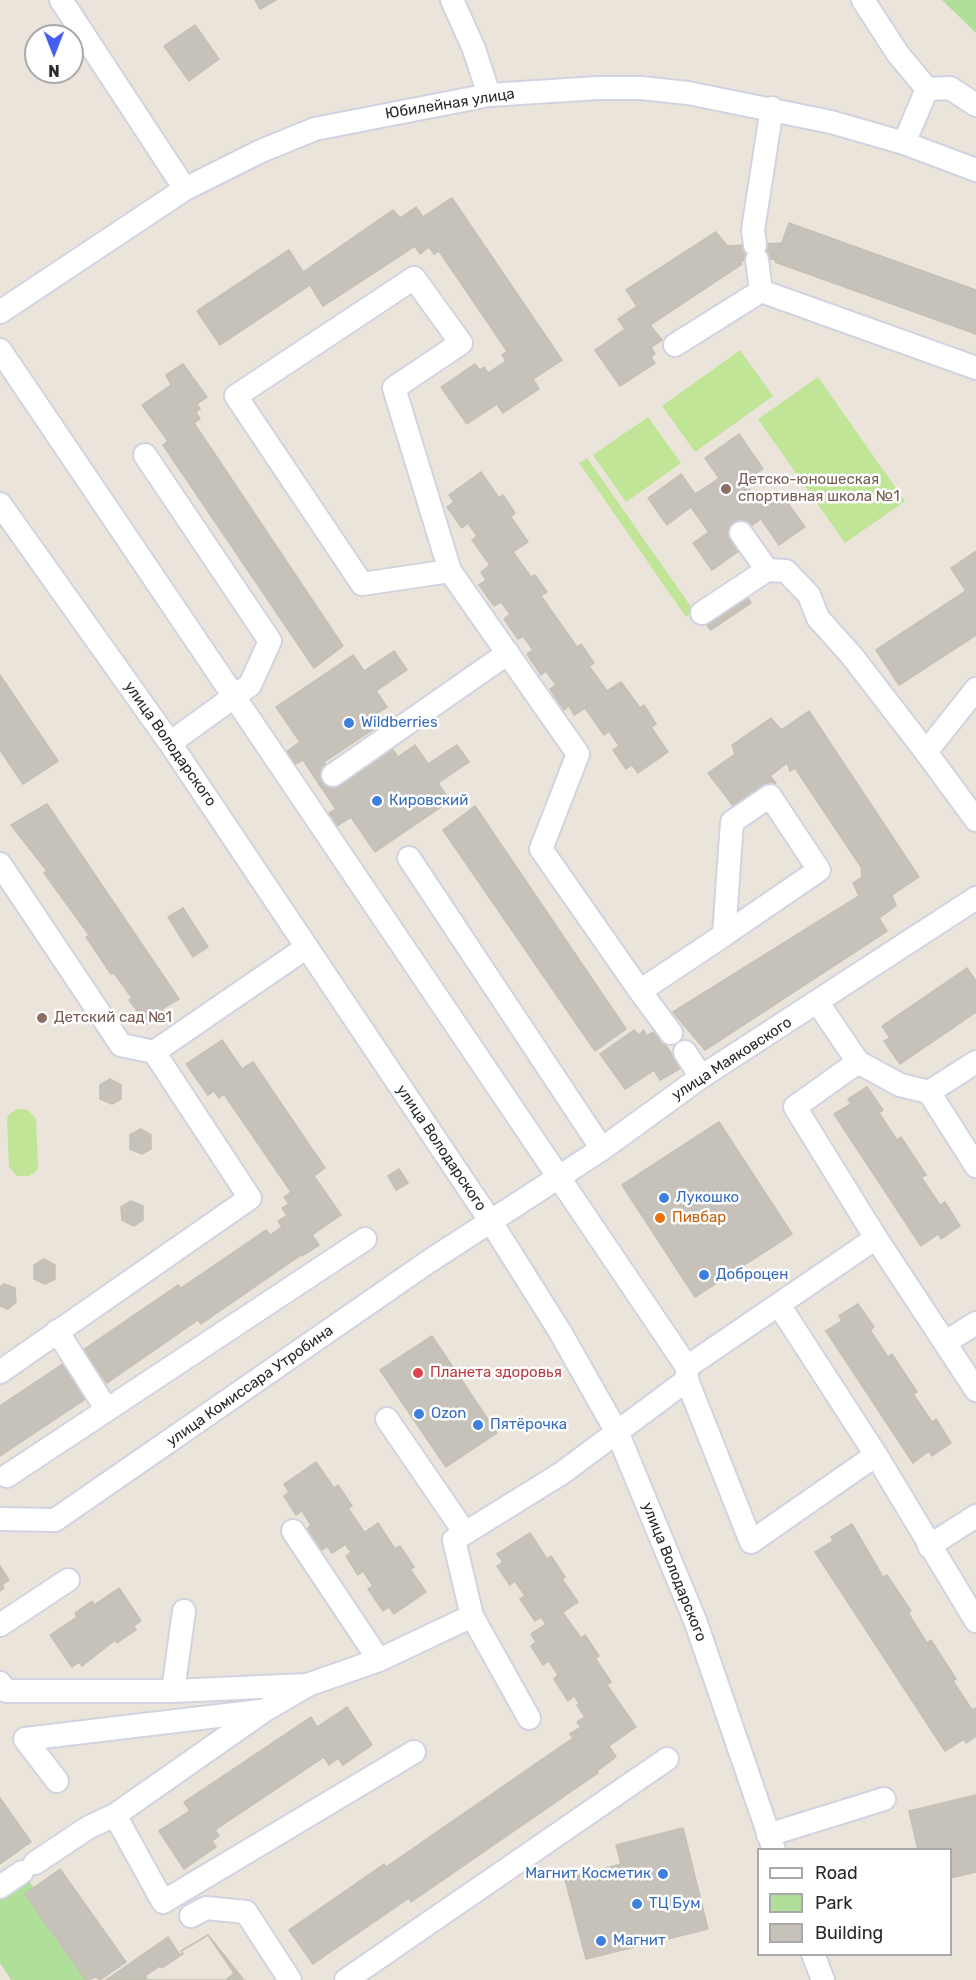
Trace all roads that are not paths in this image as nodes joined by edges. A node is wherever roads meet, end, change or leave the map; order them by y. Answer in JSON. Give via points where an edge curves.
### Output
{"nodes":[{"id":1,"x":61,"y":0,"type":"edge"},
{"id":2,"x":452,"y":0,"type":"edge"},
{"id":3,"x":862,"y":0,"type":"edge"},
{"id":4,"x":927,"y":89,"type":"junction"},
{"id":5,"x":489,"y":95,"type":"junction"},
{"id":6,"x":976,"y":105,"type":"edge"},
{"id":7,"x":772,"y":108,"type":"junction"},
{"id":8,"x":904,"y":143,"type":"junction"},
{"id":9,"x":976,"y":170,"type":"edge"},
{"id":10,"x":185,"y":189,"type":"junction"},
{"id":11,"x":761,"y":291,"type":"junction"},
{"id":12,"x":0,"y":312,"type":"edge"},
{"id":13,"x":675,"y":345,"type":"dead end"},
{"id":14,"x":0,"y":350,"type":"edge"},
{"id":15,"x":976,"y":368,"type":"edge"},
{"id":16,"x":146,"y":455,"type":"dead end"},
{"id":17,"x":0,"y":504,"type":"edge"},
{"id":18,"x":741,"y":533,"type":"dead end"},
{"id":19,"x":767,"y":570,"type":"junction"},
{"id":20,"x":450,"y":571,"type":"junction"},
{"id":21,"x":702,"y":613,"type":"dead end"},
{"id":22,"x":508,"y":653,"type":"junction"},
{"id":23,"x":976,"y":689,"type":"edge"},
{"id":24,"x":234,"y":698,"type":"junction"},
{"id":25,"x":170,"y":743,"type":"junction"},
{"id":26,"x":926,"y":752,"type":"junction"},
{"id":27,"x":318,"y":785,"type":"junction"},
{"id":28,"x":976,"y":820,"type":"edge"},
{"id":29,"x":410,"y":858,"type":"dead end"},
{"id":30,"x":0,"y":864,"type":"edge"},
{"id":31,"x":976,"y":898,"type":"edge"},
{"id":32,"x":724,"y":935,"type":"junction"},
{"id":33,"x":307,"y":946,"type":"junction"},
{"id":34,"x":639,"y":991,"type":"junction"},
{"id":35,"x":818,"y":1003,"type":"junction"},
{"id":36,"x":671,"y":1033,"type":"dead end"},
{"id":37,"x":154,"y":1052,"type":"junction"},
{"id":38,"x":685,"y":1052,"type":"dead end"},
{"id":39,"x":858,"y":1062,"type":"junction"},
{"id":40,"x":976,"y":1062,"type":"edge"},
{"id":41,"x":701,"y":1077,"type":"junction"},
{"id":42,"x":929,"y":1092,"type":"junction"},
{"id":43,"x":602,"y":1149,"type":"junction"},
{"id":44,"x":976,"y":1166,"type":"edge"},
{"id":45,"x":559,"y":1176,"type":"junction"},
{"id":46,"x":491,"y":1222,"type":"junction"},
{"id":47,"x":876,"y":1238,"type":"junction"},
{"id":48,"x":365,"y":1239,"type":"dead end"},
{"id":49,"x":779,"y":1305,"type":"junction"},
{"id":50,"x":976,"y":1323,"type":"edge"},
{"id":51,"x":57,"y":1331,"type":"junction"},
{"id":52,"x":946,"y":1342,"type":"junction"},
{"id":53,"x":0,"y":1372,"type":"edge"},
{"id":54,"x":687,"y":1374,"type":"junction"},
{"id":55,"x":976,"y":1390,"type":"edge"},
{"id":56,"x":107,"y":1410,"type":"junction"},
{"id":57,"x":387,"y":1419,"type":"dead end"},
{"id":58,"x":618,"y":1434,"type":"junction"},
{"id":59,"x":876,"y":1455,"type":"junction"},
{"id":60,"x":7,"y":1476,"type":"dead end"},
{"id":61,"x":976,"y":1516,"type":"edge"},
{"id":62,"x":0,"y":1519,"type":"edge"},
{"id":63,"x":294,"y":1531,"type":"dead end"},
{"id":64,"x":465,"y":1533,"type":"junction"},
{"id":65,"x":929,"y":1546,"type":"junction"},
{"id":66,"x":68,"y":1580,"type":"dead end"},
{"id":67,"x":184,"y":1611,"type":"dead end"},
{"id":68,"x":472,"y":1616,"type":"junction"},
{"id":69,"x":976,"y":1621,"type":"edge"},
{"id":70,"x":0,"y":1625,"type":"edge"},
{"id":71,"x":379,"y":1660,"type":"junction"},
{"id":72,"x":0,"y":1683,"type":"edge"},
{"id":73,"x":310,"y":1684,"type":"junction"},
{"id":74,"x":173,"y":1691,"type":"junction"},
{"id":75,"x":265,"y":1710,"type":"junction"},
{"id":76,"x":529,"y":1718,"type":"dead end"},
{"id":77,"x":414,"y":1752,"type":"dead end"},
{"id":78,"x":668,"y":1759,"type":"dead end"},
{"id":79,"x":57,"y":1781,"type":"dead end"},
{"id":80,"x":884,"y":1799,"type":"dead end"},
{"id":81,"x":115,"y":1815,"type":"junction"},
{"id":82,"x":771,"y":1842,"type":"edge"},
{"id":83,"x":0,"y":1887,"type":"edge"},
{"id":84,"x":191,"y":1917,"type":"dead end"},
{"id":85,"x":814,"y":1956,"type":"edge"},
{"id":86,"x":290,"y":1980,"type":"edge"},
{"id":87,"x":346,"y":1980,"type":"edge"},
{"id":88,"x":823,"y":1980,"type":"edge"}],
"edges":[{"from":1,"to":10,"type":"street"},
{"from":2,"to":5,"type":"street"},
{"from":3,"to":4,"type":"street"},
{"from":4,"to":6,"type":"street","via":[[950,88]]},
{"from":4,"to":8,"type":"street"},
{"from":5,"to":7,"type":"street","name":"Юбилейная улица","via":[[641,88]]},
{"from":5,"to":10,"type":"street","name":"Юбилейная улица","via":[[315,129]]},
{"from":7,"to":8,"type":"street","name":"Юбилейная улица"},
{"from":7,"to":11,"type":"street","via":[[753,230]]},
{"from":8,"to":9,"type":"street","name":"Юбилейная улица"},
{"from":10,"to":12,"type":"street","name":"Юбилейная улица"},
{"from":11,"to":13,"type":"street"},
{"from":11,"to":15,"type":"street"},
{"from":14,"to":24,"type":"street"},
{"from":16,"to":24,"type":"street","via":[[270,641],[250,685]]},
{"from":17,"to":25,"type":"street","name":"улица Володарского"},
{"from":18,"to":19,"type":"street"},
{"from":19,"to":21,"type":"street"},
{"from":19,"to":26,"type":"street","via":[[786,571],[808,595],[818,618]]},
{"from":20,"to":20,"type":"street","via":[[394,388],[461,343],[414,278],[236,396],[362,584]]},
{"from":20,"to":22,"type":"street"},
{"from":22,"to":27,"type":"street"},
{"from":22,"to":34,"type":"street","via":[[578,754],[541,849]]},
{"from":23,"to":26,"type":"street"},
{"from":24,"to":25,"type":"street"},
{"from":24,"to":27,"type":"street"},
{"from":25,"to":33,"type":"street","name":"улица Володарского"},
{"from":26,"to":28,"type":"street"},
{"from":27,"to":45,"type":"street","via":[[371,900]]},
{"from":29,"to":43,"type":"street"},
{"from":30,"to":37,"type":"street","via":[[121,1045]]},
{"from":31,"to":35,"type":"street","name":"улица Маяковского"},
{"from":32,"to":32,"type":"street","via":[[732,822],[770,796],[819,870]]},
{"from":32,"to":34,"type":"street"},
{"from":33,"to":37,"type":"street"},
{"from":33,"to":46,"type":"street","name":"улица Володарского"},
{"from":34,"to":36,"type":"street"},
{"from":35,"to":39,"type":"street"},
{"from":35,"to":41,"type":"street","name":"улица Маяковского"},
{"from":37,"to":51,"type":"street","via":[[250,1198]]},
{"from":38,"to":41,"type":"street"},
{"from":39,"to":42,"type":"street","via":[[900,1085]]},
{"from":39,"to":47,"type":"street","via":[[795,1107]]},
{"from":40,"to":42,"type":"street"},
{"from":41,"to":43,"type":"street","name":"улица Маяковского"},
{"from":42,"to":44,"type":"street"},
{"from":43,"to":45,"type":"street","name":"улица Маяковского"},
{"from":45,"to":46,"type":"street","name":"улица Маяковского"},
{"from":45,"to":54,"type":"street"},
{"from":46,"to":58,"type":"street","name":"улица Володарского"},
{"from":46,"to":62,"type":"street","name":"улица Комиссара Утробина","via":[[56,1520]]},
{"from":47,"to":49,"type":"street"},
{"from":47,"to":52,"type":"street"},
{"from":48,"to":56,"type":"street"},
{"from":49,"to":54,"type":"street"},
{"from":49,"to":59,"type":"street"},
{"from":50,"to":52,"type":"street"},
{"from":51,"to":53,"type":"street"},
{"from":51,"to":56,"type":"street"},
{"from":52,"to":55,"type":"street"},
{"from":54,"to":58,"type":"street"},
{"from":54,"to":59,"type":"street","via":[[751,1542]]},
{"from":56,"to":60,"type":"street"},
{"from":57,"to":64,"type":"street"},
{"from":58,"to":64,"type":"street"},
{"from":58,"to":82,"type":"street","name":"улица Володарского","via":[[696,1623]]},
{"from":59,"to":65,"type":"street"},
{"from":61,"to":65,"type":"street"},
{"from":63,"to":71,"type":"street"},
{"from":64,"to":68,"type":"street","via":[[454,1540]]},
{"from":65,"to":69,"type":"street"},
{"from":66,"to":70,"type":"street"},
{"from":67,"to":74,"type":"street"},
{"from":68,"to":71,"type":"street"},
{"from":68,"to":76,"type":"street"},
{"from":71,"to":73,"type":"street"},
{"from":72,"to":74,"type":"street","via":[[6,1691]]},
{"from":73,"to":74,"type":"street"},
{"from":73,"to":75,"type":"street"},
{"from":75,"to":79,"type":"street","via":[[25,1739]]},
{"from":75,"to":81,"type":"street"},
{"from":77,"to":81,"type":"street","via":[[163,1902]]},
{"from":78,"to":87,"type":"street"},
{"from":80,"to":82,"type":"street"},
{"from":81,"to":83,"type":"street","via":[[89,1827]]},
{"from":84,"to":86,"type":"street","via":[[206,1908],[246,1912]]},
{"from":85,"to":88,"type":"street"}]}
